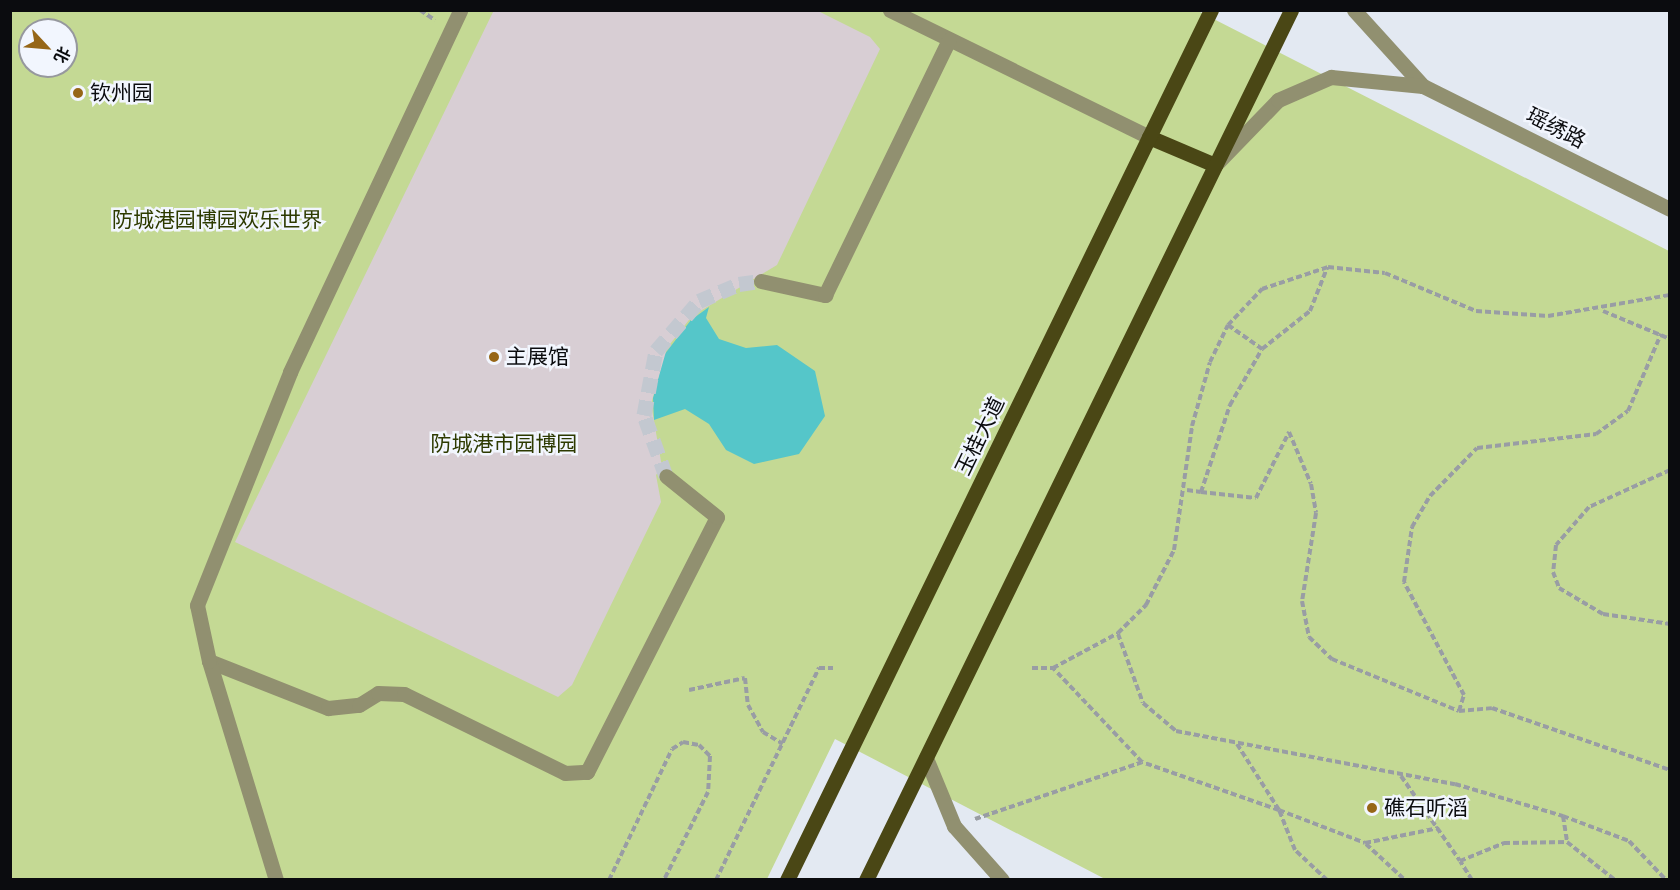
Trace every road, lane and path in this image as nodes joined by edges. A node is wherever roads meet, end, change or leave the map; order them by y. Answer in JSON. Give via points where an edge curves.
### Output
{"nodes":[{"id":1,"x":460,"y":10,"type":"edge"},
{"id":2,"x":1211,"y":10,"type":"edge"},
{"id":3,"x":1291,"y":10,"type":"edge"},
{"id":4,"x":1354,"y":10,"type":"edge"},
{"id":5,"x":897,"y":12,"type":"edge"},
{"id":6,"x":949,"y":40,"type":"junction"},
{"id":7,"x":1423,"y":86,"type":"junction"},
{"id":8,"x":1149,"y":137,"type":"junction"},
{"id":9,"x":1215,"y":165,"type":"junction"},
{"id":10,"x":1670,"y":208,"type":"edge"},
{"id":11,"x":1328,"y":267,"type":"junction"},
{"id":12,"x":761,"y":281,"type":"tunnel mouth"},
{"id":13,"x":1670,"y":295,"type":"edge"},
{"id":14,"x":1602,"y":310,"type":"junction"},
{"id":15,"x":1228,"y":325,"type":"junction"},
{"id":16,"x":1661,"y":334,"type":"junction"},
{"id":17,"x":1670,"y":339,"type":"edge"},
{"id":18,"x":1262,"y":349,"type":"junction"},
{"id":19,"x":1670,"y":470,"type":"edge"},
{"id":20,"x":666,"y":476,"type":"tunnel mouth"},
{"id":21,"x":1186,"y":490,"type":"junction"},
{"id":22,"x":1201,"y":492,"type":"junction"},
{"id":23,"x":1670,"y":624,"type":"edge"},
{"id":24,"x":1118,"y":633,"type":"junction"},
{"id":25,"x":209,"y":661,"type":"junction"},
{"id":26,"x":833,"y":668,"type":"dead end"},
{"id":27,"x":1032,"y":668,"type":"dead end"},
{"id":28,"x":1053,"y":668,"type":"junction"},
{"id":29,"x":689,"y":690,"type":"dead end"},
{"id":30,"x":1460,"y":711,"type":"junction"},
{"id":31,"x":783,"y":744,"type":"junction"},
{"id":32,"x":1237,"y":744,"type":"junction"},
{"id":33,"x":926,"y":758,"type":"junction"},
{"id":34,"x":1142,"y":762,"type":"junction"},
{"id":35,"x":1670,"y":770,"type":"edge"},
{"id":36,"x":1401,"y":776,"type":"junction"},
{"id":37,"x":1279,"y":810,"type":"junction"},
{"id":38,"x":1563,"y":816,"type":"junction"},
{"id":39,"x":954,"y":826,"type":"junction"},
{"id":40,"x":1438,"y":828,"type":"junction"},
{"id":41,"x":1567,"y":842,"type":"junction"},
{"id":42,"x":1365,"y":843,"type":"junction"},
{"id":43,"x":1460,"y":861,"type":"junction"},
{"id":44,"x":276,"y":879,"type":"edge"},
{"id":45,"x":609,"y":879,"type":"edge"},
{"id":46,"x":664,"y":879,"type":"edge"},
{"id":47,"x":716,"y":879,"type":"edge"},
{"id":48,"x":786,"y":879,"type":"edge"},
{"id":49,"x":866,"y":879,"type":"edge"},
{"id":50,"x":1002,"y":879,"type":"edge"},
{"id":51,"x":1327,"y":879,"type":"edge"},
{"id":52,"x":1405,"y":879,"type":"edge"},
{"id":53,"x":1472,"y":879,"type":"edge"},
{"id":54,"x":1615,"y":879,"type":"edge"},
{"id":55,"x":1666,"y":879,"type":"edge"}],
"edges":[{"from":1,"to":25,"type":"street","via":[[290,372],[197,605]]},
{"from":2,"to":8,"type":"main road","name":"玉桂大道"},
{"from":3,"to":9,"type":"main road"},
{"from":4,"to":7,"type":"street"},
{"from":5,"to":6,"type":"street"},
{"from":6,"to":8,"type":"street"},
{"from":6,"to":12,"type":"street","via":[[825,295]]},
{"from":7,"to":9,"type":"street","via":[[1331,77],[1278,100]]},
{"from":7,"to":10,"type":"street","name":"瑶绣路"},
{"from":8,"to":9,"type":"main road"},
{"from":8,"to":48,"type":"main road","name":"玉桂大道"},
{"from":9,"to":33,"type":"main road"},
{"from":11,"to":14,"type":"path","via":[[1385,273],[1476,311],[1548,316]]},
{"from":11,"to":15,"type":"path","via":[[1262,289]]},
{"from":11,"to":18,"type":"path","via":[[1310,311]]},
{"from":13,"to":14,"type":"path"},
{"from":14,"to":16,"type":"path"},
{"from":15,"to":18,"type":"path"},
{"from":15,"to":21,"type":"path","via":[[1210,362],[1192,426]]},
{"from":16,"to":17,"type":"path"},
{"from":16,"to":30,"type":"path","via":[[1628,411],[1596,435],[1477,448],[1430,496],[1412,527],[1404,582],[1464,695]]},
{"from":18,"to":22,"type":"path","via":[[1230,405]]},
{"from":19,"to":23,"type":"path","via":[[1589,507],[1556,545],[1553,572],[1559,588],[1603,614]]},
{"from":20,"to":25,"type":"street","via":[[717,517],[587,772],[565,772],[404,693],[378,693],[359,705],[328,708]]},
{"from":21,"to":22,"type":"path"},
{"from":21,"to":24,"type":"path","via":[[1174,550],[1146,605]]},
{"from":22,"to":30,"type":"path","via":[[1256,498],[1289,432],[1311,484],[1316,513],[1302,601],[1309,637],[1332,658]]},
{"from":24,"to":28,"type":"path"},
{"from":24,"to":32,"type":"path","via":[[1143,703],[1176,731]]},
{"from":25,"to":44,"type":"street"},
{"from":26,"to":31,"type":"path","via":[[819,668]]},
{"from":27,"to":28,"type":"path"},
{"from":28,"to":34,"type":"path"},
{"from":29,"to":31,"type":"path","via":[[745,678],[748,705],[763,732]]},
{"from":30,"to":35,"type":"path","via":[[1492,708]]},
{"from":31,"to":47,"type":"path"},
{"from":32,"to":36,"type":"path"},
{"from":32,"to":37,"type":"path"},
{"from":33,"to":39,"type":"street"},
{"from":33,"to":49,"type":"main road"},
{"from":34,"to":37,"type":"path","via":[[1170,777]]},
{"from":34,"to":39,"type":"path"},
{"from":36,"to":38,"type":"path","via":[[1455,784]]},
{"from":36,"to":40,"type":"path"},
{"from":37,"to":42,"type":"path"},
{"from":37,"to":51,"type":"path","via":[[1294,850]]},
{"from":38,"to":41,"type":"path"},
{"from":38,"to":55,"type":"path","via":[[1629,841]]},
{"from":39,"to":50,"type":"street"},
{"from":40,"to":42,"type":"path"},
{"from":40,"to":43,"type":"path"},
{"from":41,"to":43,"type":"path","via":[[1504,843]]},
{"from":41,"to":54,"type":"path"},
{"from":42,"to":52,"type":"path"},
{"from":43,"to":53,"type":"path"},
{"from":45,"to":46,"type":"path","via":[[672,749],[683,742],[699,745],[710,756],[708,792]]}]}
